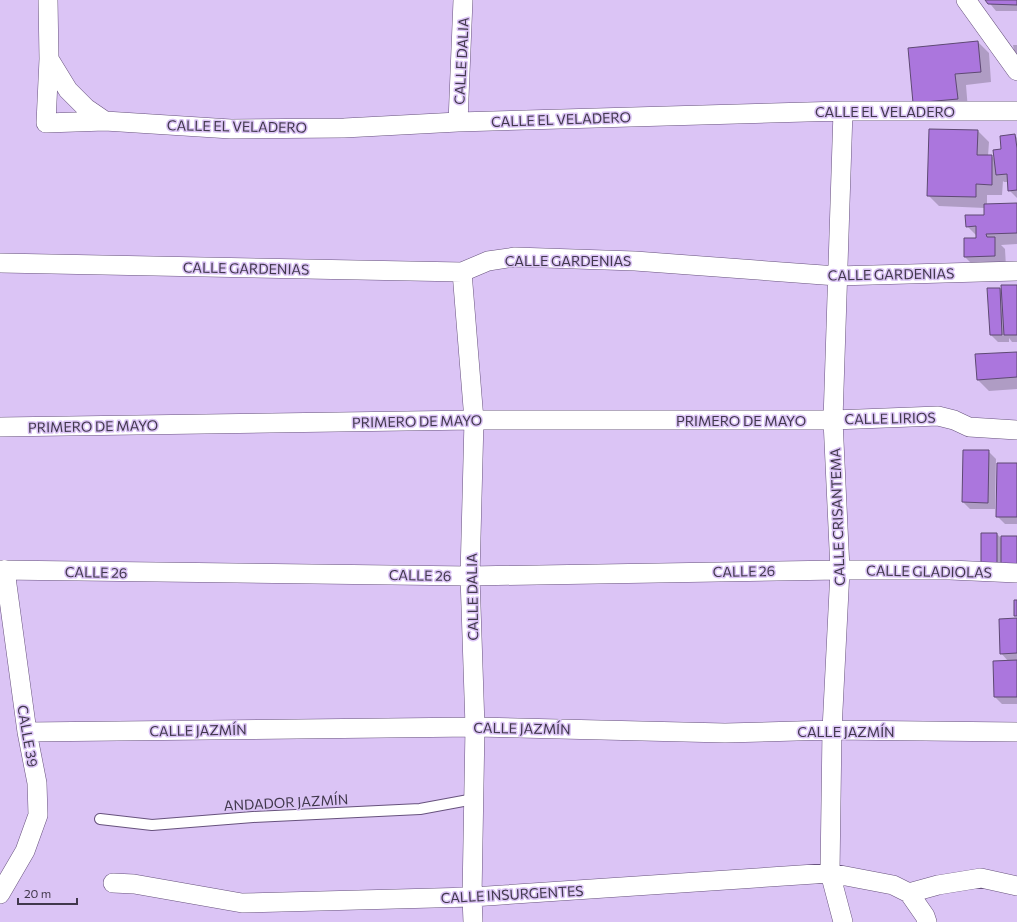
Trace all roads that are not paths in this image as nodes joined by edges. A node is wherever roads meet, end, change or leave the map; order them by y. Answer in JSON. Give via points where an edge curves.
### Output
{"nodes":[{"id":1,"x":48,"y":0,"type":"edge"},
{"id":2,"x":463,"y":0,"type":"edge"},
{"id":3,"x":966,"y":0,"type":"edge"},
{"id":4,"x":50,"y":59,"type":"junction"},
{"id":5,"x":1017,"y":71,"type":"edge"},
{"id":6,"x":843,"y":111,"type":"junction"},
{"id":7,"x":1017,"y":111,"type":"edge"},
{"id":8,"x":105,"y":121,"type":"junction"},
{"id":9,"x":458,"y":122,"type":"junction"},
{"id":10,"x":0,"y":263,"type":"edge"},
{"id":11,"x":1017,"y":271,"type":"edge"},
{"id":12,"x":462,"y":272,"type":"junction"},
{"id":13,"x":837,"y":276,"type":"junction"},
{"id":14,"x":474,"y":420,"type":"junction"},
{"id":15,"x":833,"y":420,"type":"junction"},
{"id":16,"x":0,"y":428,"type":"edge"},
{"id":17,"x":1017,"y":430,"type":"edge"},
{"id":18,"x":840,"y":570,"type":"junction"},
{"id":19,"x":2,"y":573,"type":"edge"},
{"id":20,"x":1017,"y":573,"type":"edge"},
{"id":21,"x":470,"y":576,"type":"junction"},
{"id":22,"x":475,"y":727,"type":"junction"},
{"id":23,"x":832,"y":730,"type":"junction"},
{"id":24,"x":27,"y":732,"type":"junction"},
{"id":25,"x":1017,"y":732,"type":"edge"},
{"id":26,"x":474,"y":799,"type":"junction"},
{"id":27,"x":100,"y":819,"type":"dead end"},
{"id":28,"x":830,"y":873,"type":"junction"},
{"id":29,"x":113,"y":883,"type":"dead end"},
{"id":30,"x":1017,"y":886,"type":"edge"},
{"id":31,"x":909,"y":893,"type":"junction"},
{"id":32,"x":0,"y":894,"type":"edge"},
{"id":33,"x":472,"y":897,"type":"junction"},
{"id":34,"x":473,"y":922,"type":"edge"},
{"id":35,"x":843,"y":922,"type":"edge"},
{"id":36,"x":927,"y":922,"type":"edge"}],
"edges":[{"from":1,"to":4,"type":"street"},
{"from":2,"to":9,"type":"street","name":"CALLE DALIA"},
{"from":3,"to":5,"type":"street"},
{"from":4,"to":8,"type":"street","via":[[68,90],[86,108]]},
{"from":4,"to":8,"type":"street","name":"CALLE EL VELADERO","via":[[46,123]]},
{"from":6,"to":7,"type":"street","name":"CALLE EL VELADERO"},
{"from":6,"to":9,"type":"street","name":"CALLE EL VELADERO"},
{"from":6,"to":13,"type":"street","name":"CALLE CRISANTEMA"},
{"from":8,"to":9,"type":"street","name":"CALLE EL VELADERO","via":[[231,129],[344,128]]},
{"from":10,"to":12,"type":"street","name":"CALLE GARDENIAS"},
{"from":11,"to":13,"type":"street","name":"CALLE GARDENIAS"},
{"from":12,"to":13,"type":"street","name":"CALLE GARDENIAS","via":[[488,262],[515,258],[635,261]]},
{"from":12,"to":14,"type":"street","name":"CALLE DALIA"},
{"from":13,"to":15,"type":"street","name":"CALLE CRISANTEMA"},
{"from":14,"to":15,"type":"street","name":"PRIMERO DE MAYO"},
{"from":14,"to":16,"type":"street","name":"PRIMERO DE MAYO"},
{"from":14,"to":21,"type":"street","name":"CALLE DALIA"},
{"from":15,"to":17,"type":"street","name":"CALLE LIRIOS","via":[[938,416],[969,427]]},
{"from":15,"to":18,"type":"street","name":"CALLE CRISANTEMA"},
{"from":18,"to":20,"type":"street","name":"CALLE GLADIOLAS"},
{"from":18,"to":21,"type":"street","name":"CALLE 26"},
{"from":18,"to":23,"type":"street","name":"CALLE CRISANTEMA"},
{"from":19,"to":21,"type":"street","name":"CALLE 26"},
{"from":19,"to":24,"type":"street","name":"CALLE 39"},
{"from":21,"to":22,"type":"street","name":"CALLE DALIA"},
{"from":22,"to":23,"type":"street","name":"CALLE JAZMÍN","via":[[725,733]]},
{"from":22,"to":24,"type":"street","name":"CALLE JAZMÍN"},
{"from":22,"to":26,"type":"street","name":"CALLE DALIA"},
{"from":23,"to":25,"type":"street","name":"CALLE JAZMÍN"},
{"from":23,"to":28,"type":"street","name":"CALLE CRISANTEMA"},
{"from":24,"to":32,"type":"street","name":"CALLE 39","via":[[36,782],[38,814],[25,851]]},
{"from":26,"to":27,"type":"lane","name":"ANDADOR JAZMÍN","via":[[420,809],[152,825]]},
{"from":26,"to":33,"type":"street","name":"CALLE DALIA"},
{"from":28,"to":31,"type":"street","name":"CALLE INSURGENTES","via":[[893,885]]},
{"from":28,"to":33,"type":"street","name":"CALLE INSURGENTES"},
{"from":28,"to":35,"type":"street","name":"CALLE CRISANTEMA"},
{"from":29,"to":33,"type":"street","name":"CALLE INSURGENTES","via":[[134,884],[242,903]]},
{"from":30,"to":31,"type":"street","via":[[981,878]]},
{"from":31,"to":36,"type":"street"},
{"from":33,"to":34,"type":"street","name":"CALLE DALIA"}]}
